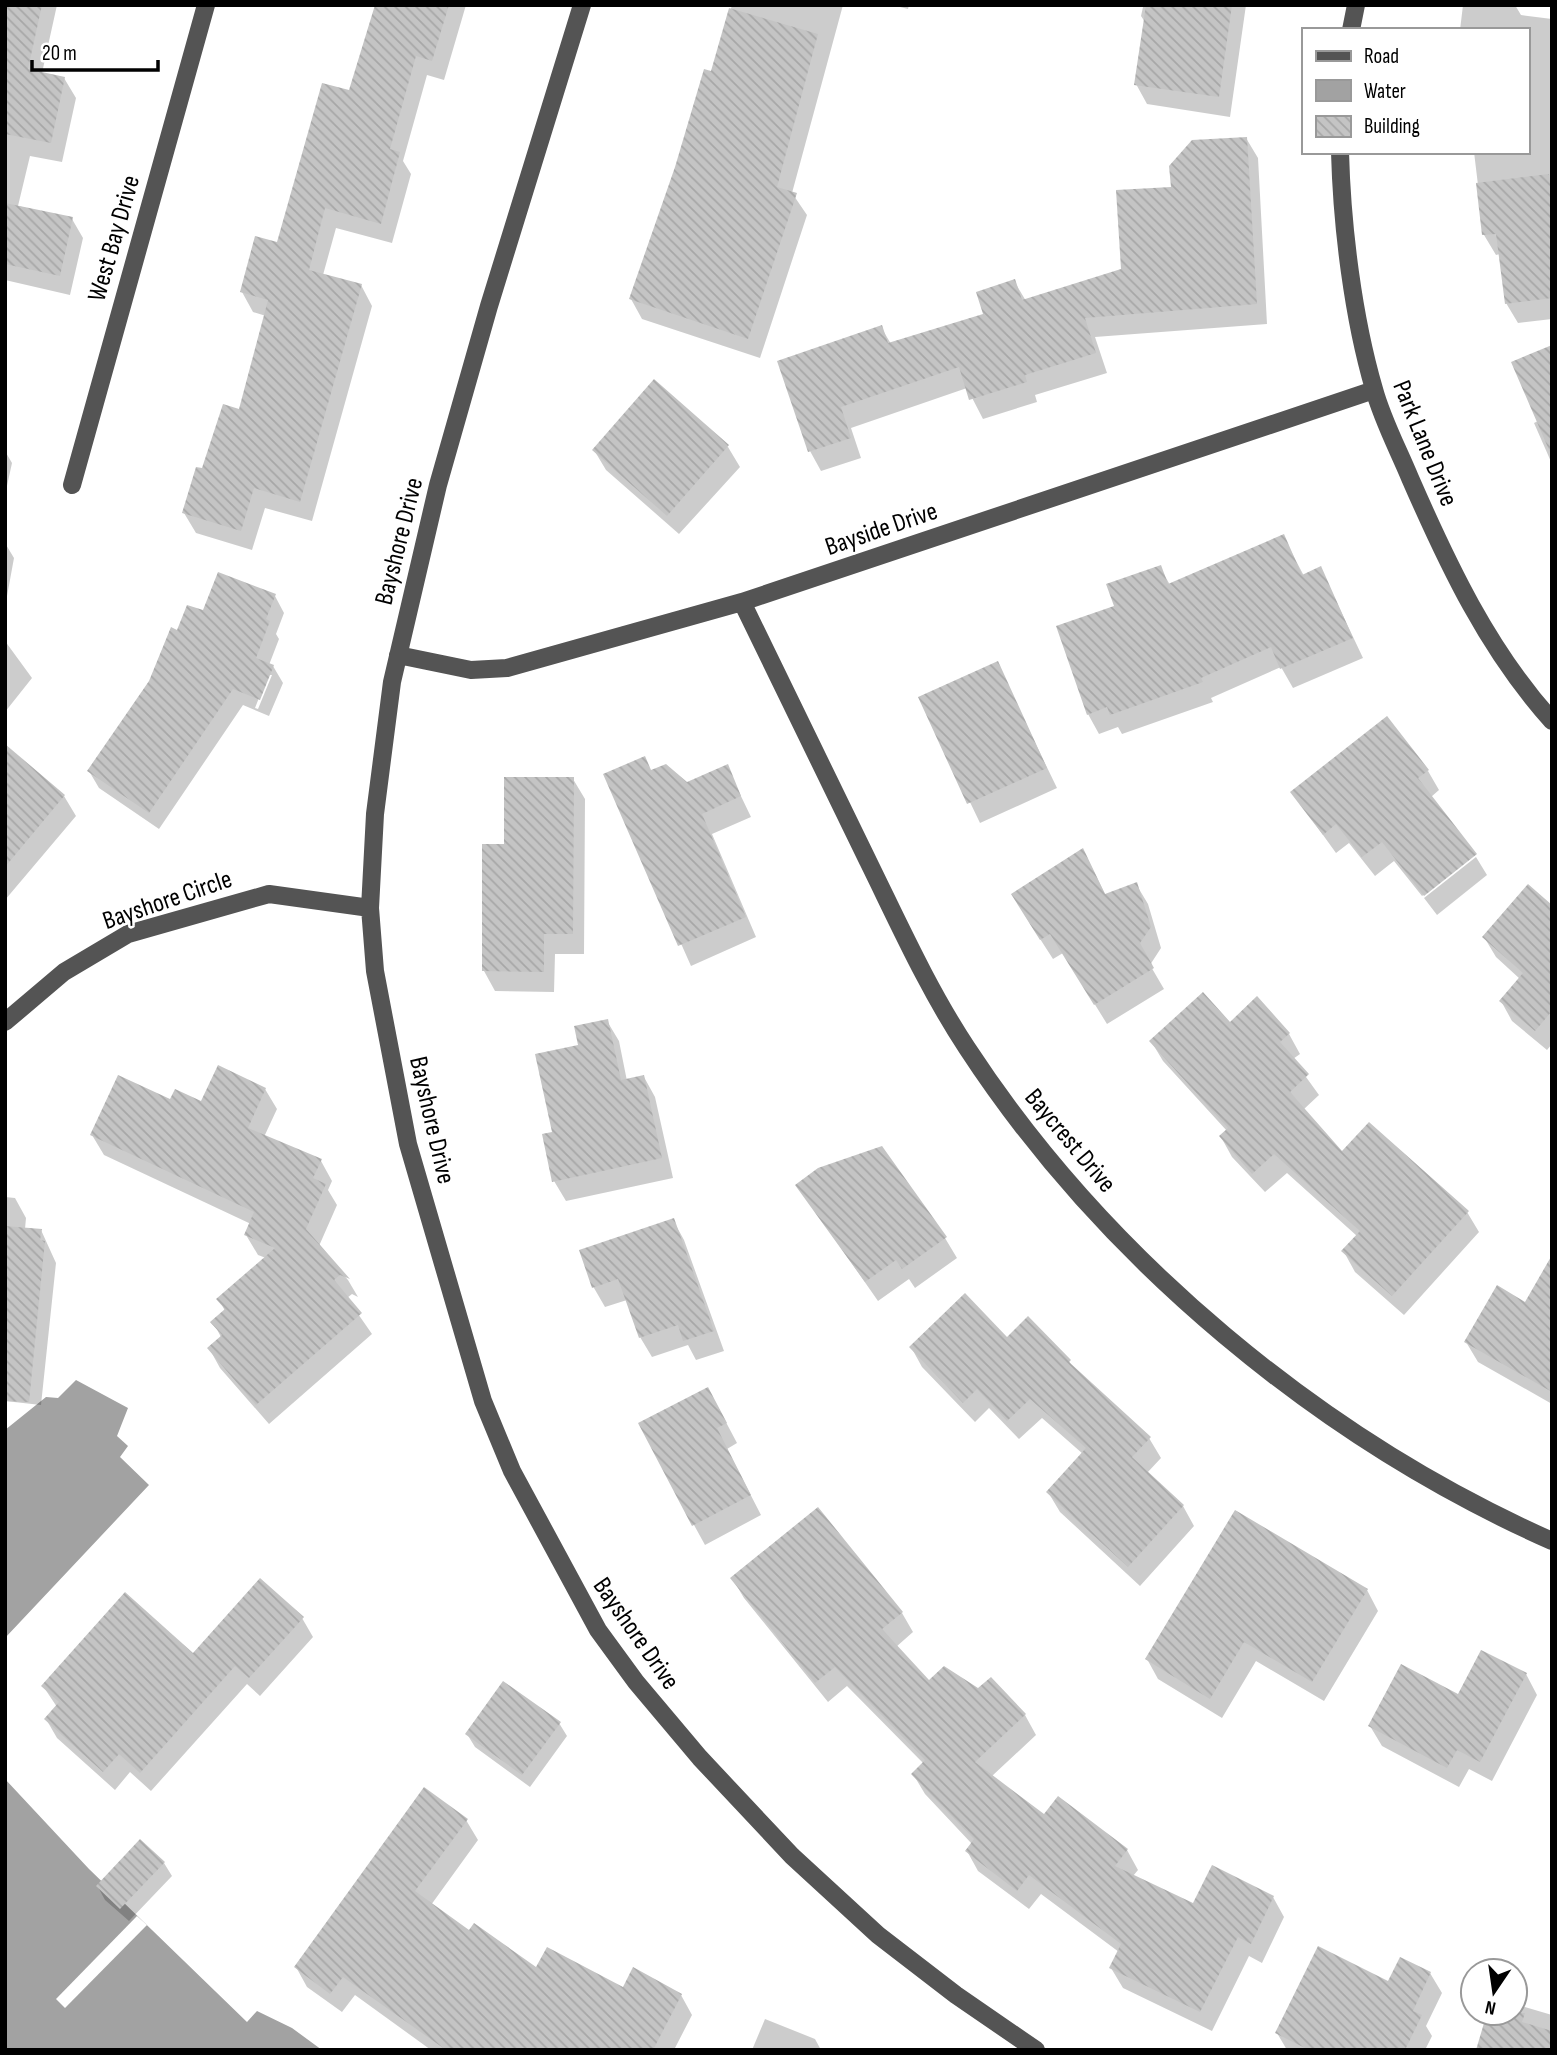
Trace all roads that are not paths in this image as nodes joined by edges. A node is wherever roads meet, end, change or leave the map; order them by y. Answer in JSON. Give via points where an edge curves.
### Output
{"nodes":[{"id":1,"x":206,"y":5,"type":"edge"},
{"id":2,"x":582,"y":5,"type":"edge"},
{"id":3,"x":1356,"y":5,"type":"edge"},
{"id":4,"x":1351,"y":28,"type":"edge"},
{"id":5,"x":1339,"y":154,"type":"edge"},
{"id":6,"x":1374,"y":390,"type":"junction"},
{"id":7,"x":72,"y":485,"type":"dead end"},
{"id":8,"x":742,"y":602,"type":"junction"},
{"id":9,"x":398,"y":655,"type":"junction"},
{"id":10,"x":1552,"y":721,"type":"edge"},
{"id":11,"x":370,"y":908,"type":"junction"},
{"id":12,"x":5,"y":1022,"type":"edge"},
{"id":13,"x":1552,"y":1541,"type":"edge"},
{"id":14,"x":1036,"y":2050,"type":"edge"}],
"edges":[{"from":1,"to":7,"type":"street","name":"West Bay Drive"},
{"from":2,"to":9,"type":"street","name":"Bayshore Drive","via":[[446,459]]},
{"from":3,"to":4,"type":"street"},
{"from":5,"to":6,"type":"street","name":"Park Lane Drive","via":[[1350,272]]},
{"from":6,"to":8,"type":"street","name":"Bayside Drive"},
{"from":6,"to":10,"type":"street","name":"Park Lane Drive","via":[[1438,543],[1482,627]]},
{"from":8,"to":9,"type":"street","name":"Bayside Drive","via":[[499,670],[471,670]]},
{"from":8,"to":13,"type":"street","name":"Baycrest Drive","via":[[927,979],[1013,1115],[1092,1208],[1167,1286],[1332,1416],[1426,1476]]},
{"from":9,"to":11,"type":"street","name":"Bayshore Drive","via":[[380,767]]},
{"from":11,"to":12,"type":"street","name":"Bayshore Circle","via":[[270,894],[128,934],[64,972]]},
{"from":11,"to":14,"type":"street","name":"Bayshore Drive","via":[[375,971],[419,1187],[483,1401],[512,1471],[570,1584],[636,1682],[699,1758],[792,1856],[878,1935]]}]}
